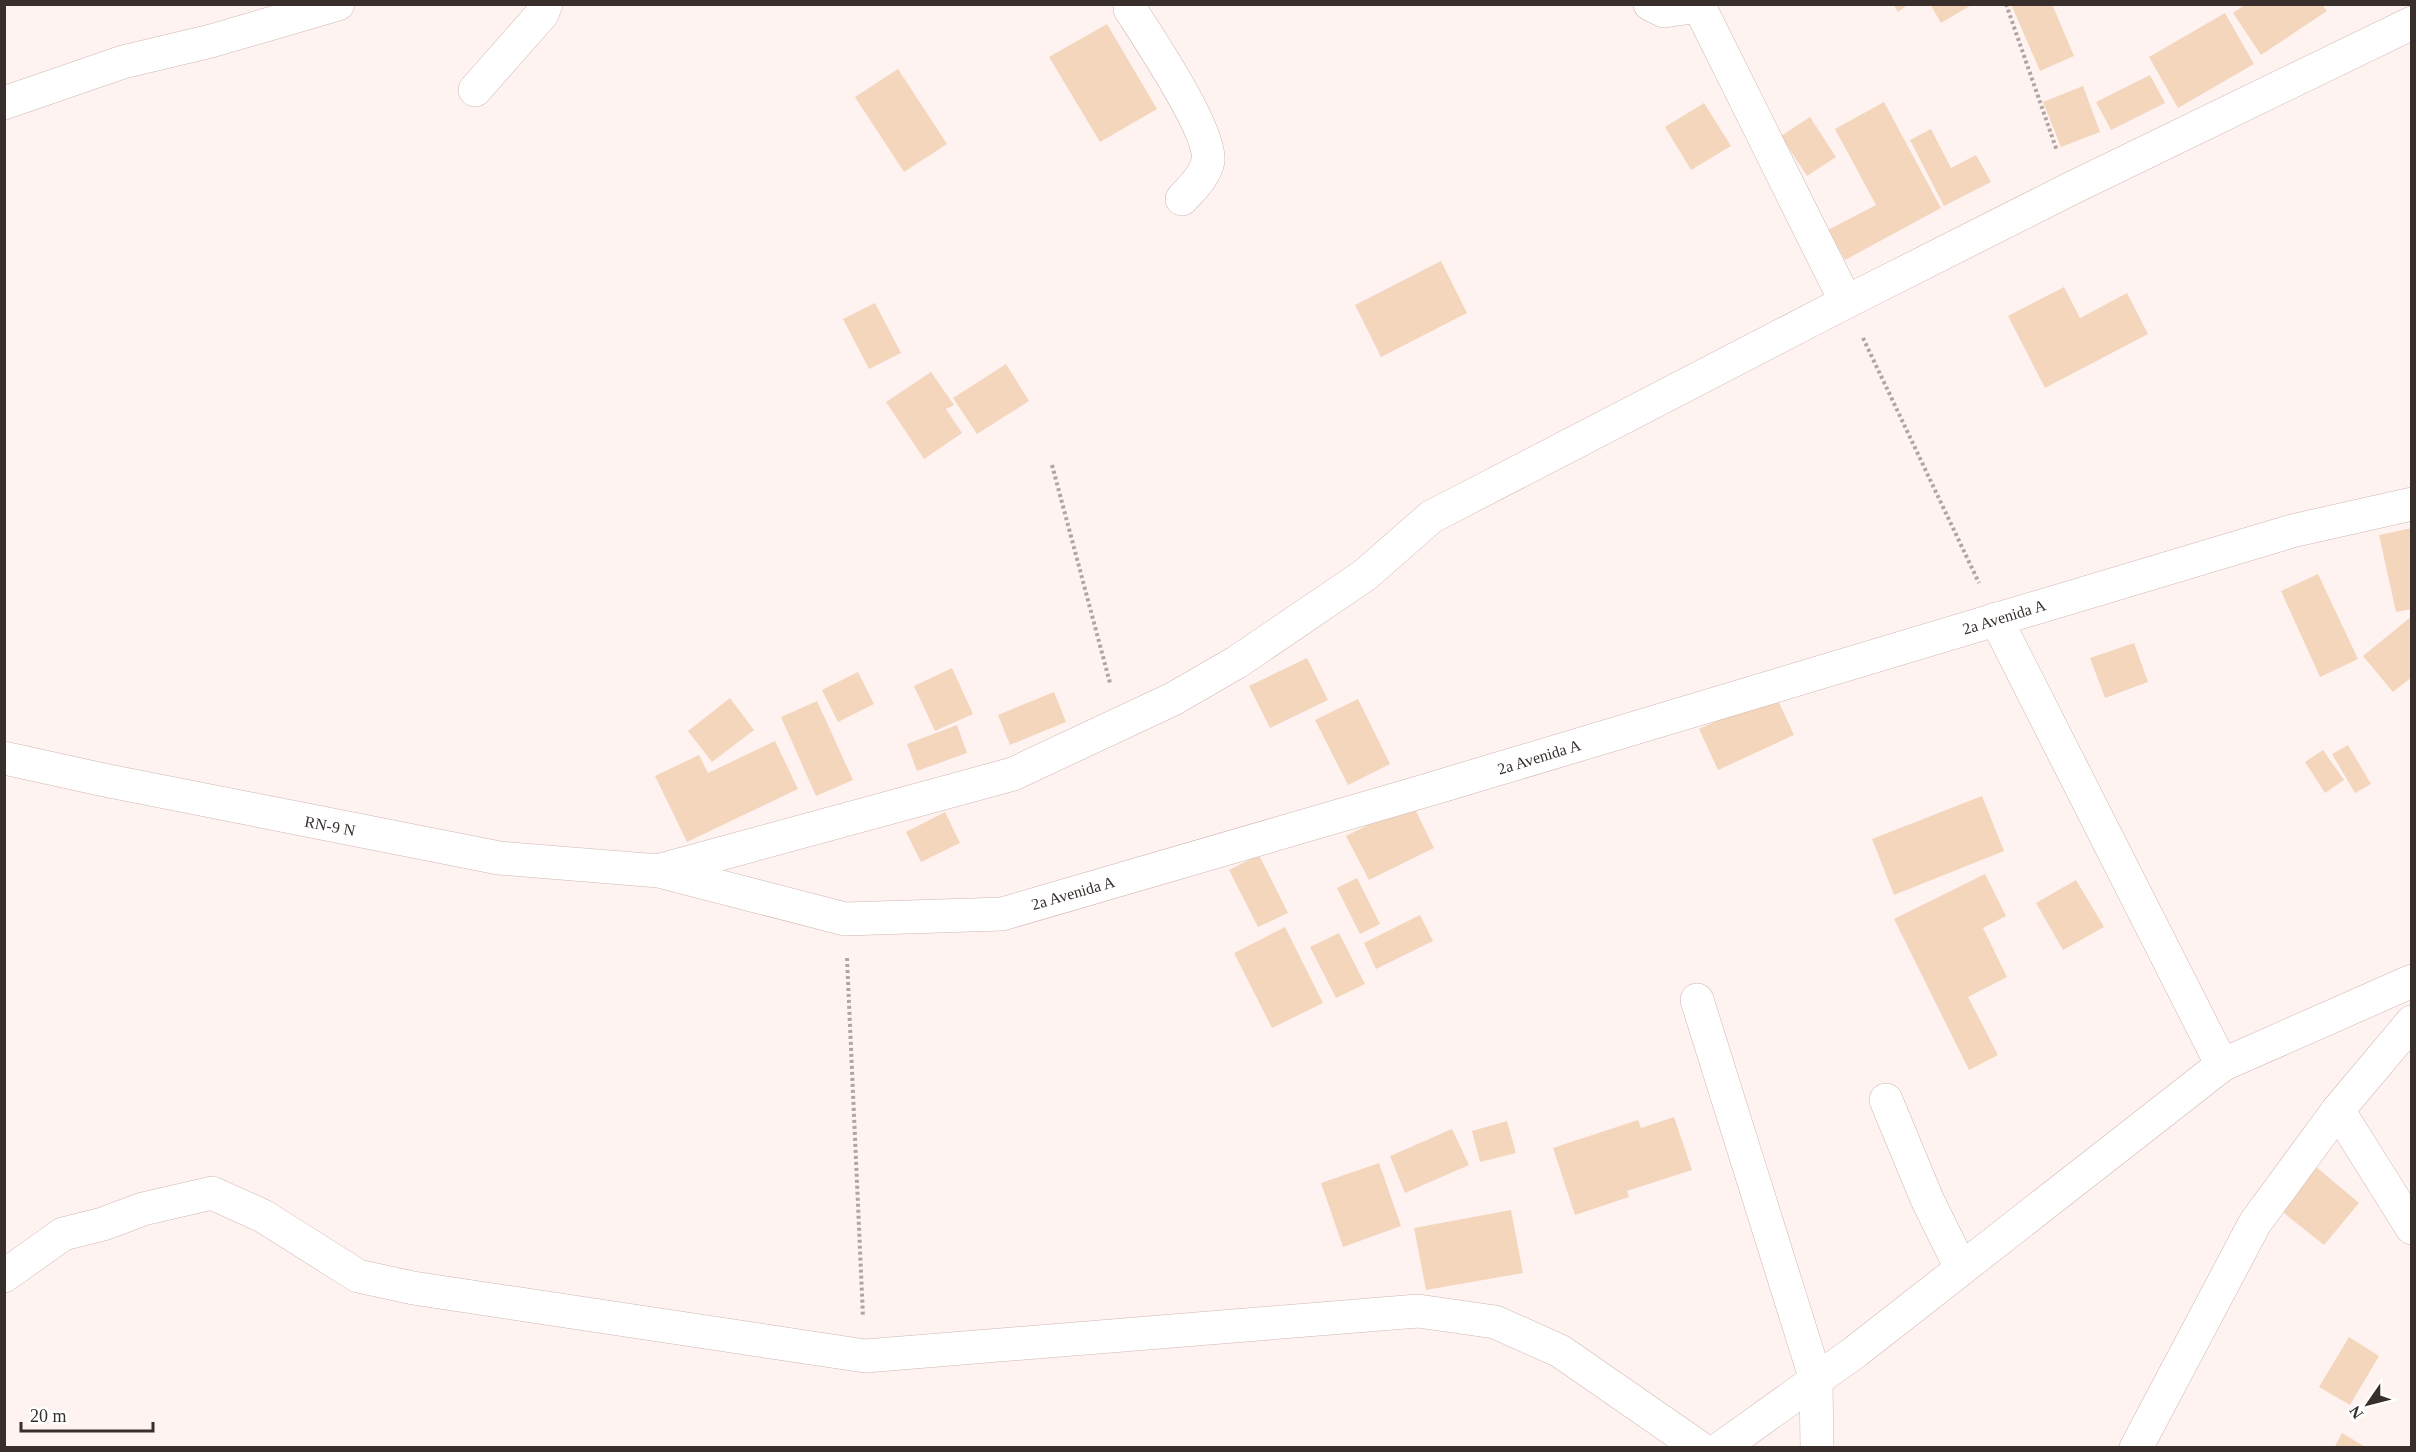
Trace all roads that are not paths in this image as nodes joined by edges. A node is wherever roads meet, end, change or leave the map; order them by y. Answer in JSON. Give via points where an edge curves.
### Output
{"nodes":[{"id":1,"x":338,"y":4,"type":"edge"},
{"id":2,"x":546,"y":4,"type":"edge"},
{"id":3,"x":1130,"y":4,"type":"edge"},
{"id":4,"x":1650,"y":4,"type":"edge"},
{"id":5,"x":1699,"y":5,"type":"edge"},
{"id":6,"x":2412,"y":23,"type":"edge"},
{"id":7,"x":475,"y":90,"type":"dead end"},
{"id":8,"x":4,"y":103,"type":"edge"},
{"id":9,"x":1182,"y":199,"type":"dead end"},
{"id":10,"x":1846,"y":302,"type":"junction"},
{"id":11,"x":2412,"y":504,"type":"edge"},
{"id":12,"x":1996,"y":619,"type":"junction"},
{"id":13,"x":4,"y":758,"type":"edge"},
{"id":14,"x":659,"y":871,"type":"junction"},
{"id":15,"x":2412,"y":981,"type":"edge"},
{"id":16,"x":1697,"y":1000,"type":"dead end"},
{"id":17,"x":2412,"y":1022,"type":"edge"},
{"id":18,"x":2222,"y":1065,"type":"junction"},
{"id":19,"x":1886,"y":1100,"type":"dead end"},
{"id":20,"x":2338,"y":1110,"type":"junction"},
{"id":21,"x":2412,"y":1228,"type":"edge"},
{"id":22,"x":1961,"y":1268,"type":"junction"},
{"id":23,"x":4,"y":1276,"type":"edge"},
{"id":24,"x":1816,"y":1380,"type":"junction"},
{"id":25,"x":1700,"y":1448,"type":"edge"},
{"id":26,"x":1721,"y":1448,"type":"edge"},
{"id":27,"x":1817,"y":1448,"type":"edge"},
{"id":28,"x":2136,"y":1448,"type":"edge"}],
"edges":[{"from":1,"to":8,"type":"main road","via":[[123,62]]},
{"from":2,"to":7,"type":"main road","via":[[542,14]]},
{"from":3,"to":9,"type":"main road","via":[[1204,135],[1208,160],[1201,177]]},
{"from":4,"to":5,"type":"main road","via":[[1664,11]]},
{"from":5,"to":10,"type":"main road"},
{"from":6,"to":10,"type":"main road"},
{"from":10,"to":14,"type":"main road","via":[[1431,517],[1365,575],[1237,662],[1173,699],[1013,774]]},
{"from":11,"to":12,"type":"main road","name":"2a Avenida A","via":[[2292,531]]},
{"from":12,"to":14,"type":"main road","name":"2a Avenida A","via":[[1002,914],[845,919]]},
{"from":12,"to":18,"type":"main road"},
{"from":13,"to":14,"type":"main road","name":"RN-9 N","via":[[499,858]]},
{"from":15,"to":18,"type":"main road"},
{"from":16,"to":24,"type":"main road"},
{"from":17,"to":20,"type":"main road"},
{"from":18,"to":22,"type":"main road"},
{"from":19,"to":22,"type":"main road"},
{"from":20,"to":21,"type":"main road"},
{"from":20,"to":28,"type":"main road","via":[[2255,1223]]},
{"from":22,"to":24,"type":"main road"},
{"from":23,"to":25,"type":"main road","via":[[63,1234],[212,1192],[263,1216],[358,1276],[413,1288],[865,1356],[1418,1311],[1495,1322],[1560,1351]]},
{"from":24,"to":26,"type":"main road"},
{"from":24,"to":27,"type":"main road"}]}
